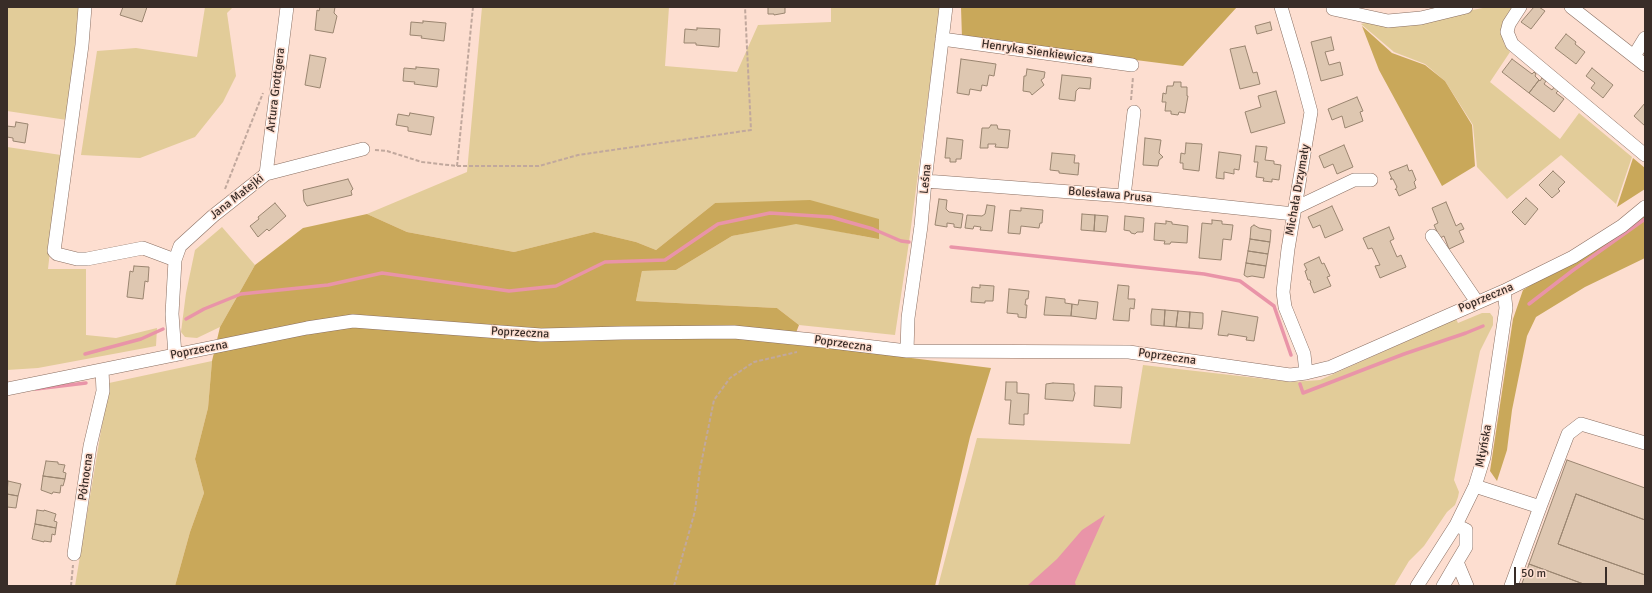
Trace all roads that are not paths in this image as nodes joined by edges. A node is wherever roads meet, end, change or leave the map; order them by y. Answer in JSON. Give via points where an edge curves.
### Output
{"nodes":[{"id":1,"x":85,"y":7,"type":"edge"},
{"id":2,"x":287,"y":7,"type":"edge"},
{"id":3,"x":946,"y":7,"type":"edge"},
{"id":4,"x":1281,"y":7,"type":"edge"},
{"id":5,"x":1466,"y":7,"type":"edge"},
{"id":6,"x":1520,"y":7,"type":"edge"},
{"id":7,"x":1571,"y":7,"type":"edge"},
{"id":8,"x":1333,"y":9,"type":"dead end"},
{"id":9,"x":1645,"y":38,"type":"edge"},
{"id":10,"x":942,"y":39,"type":"junction"},
{"id":11,"x":1634,"y":56,"type":"junction"},
{"id":12,"x":1132,"y":65,"type":"road end"},
{"id":13,"x":1645,"y":66,"type":"edge"},
{"id":14,"x":1134,"y":112,"type":"road end"},
{"id":15,"x":363,"y":149,"type":"road end"},
{"id":16,"x":1645,"y":155,"type":"edge"},
{"id":17,"x":266,"y":174,"type":"junction"},
{"id":18,"x":1372,"y":180,"type":"dead end"},
{"id":19,"x":925,"y":182,"type":"junction"},
{"id":20,"x":1124,"y":196,"type":"junction"},
{"id":21,"x":1645,"y":207,"type":"edge"},
{"id":22,"x":1294,"y":211,"type":"junction"},
{"id":23,"x":1432,"y":236,"type":"dead end"},
{"id":24,"x":175,"y":260,"type":"junction"},
{"id":25,"x":1504,"y":291,"type":"junction"},
{"id":26,"x":1477,"y":302,"type":"junction"},
{"id":27,"x":907,"y":351,"type":"junction"},
{"id":28,"x":175,"y":355,"type":"junction"},
{"id":29,"x":102,"y":370,"type":"junction"},
{"id":30,"x":1306,"y":373,"type":"junction"},
{"id":31,"x":7,"y":389,"type":"edge"},
{"id":32,"x":1645,"y":443,"type":"edge"},
{"id":33,"x":1475,"y":486,"type":"junction"},
{"id":34,"x":1540,"y":507,"type":"junction"},
{"id":35,"x":1456,"y":525,"type":"junction"},
{"id":36,"x":74,"y":554,"type":"road end"},
{"id":37,"x":1457,"y":562,"type":"junction"},
{"id":38,"x":1417,"y":586,"type":"edge"},
{"id":39,"x":1443,"y":586,"type":"edge"},
{"id":40,"x":1467,"y":586,"type":"edge"},
{"id":41,"x":1512,"y":586,"type":"edge"}],
"edges":[{"from":1,"to":24,"type":"street","via":[[54,251],[57,254],[87,259],[143,248]]},
{"from":2,"to":17,"type":"street","name":"Artura Grottgera"},
{"from":3,"to":10,"type":"street","name":"Leśna"},
{"from":4,"to":22,"type":"street","name":"Michała Drzymały","via":[[1311,112]]},
{"from":5,"to":8,"type":"street","via":[[1421,18],[1388,21]]},
{"from":6,"to":16,"type":"street","via":[[1507,32],[1512,44]]},
{"from":7,"to":11,"type":"street"},
{"from":9,"to":11,"type":"street"},
{"from":10,"to":12,"type":"street","name":"Henryka Sienkiewicza"},
{"from":10,"to":19,"type":"street","name":"Leśna"},
{"from":11,"to":13,"type":"street"},
{"from":14,"to":20,"type":"street"},
{"from":15,"to":17,"type":"street","name":"Jana Matejki"},
{"from":17,"to":24,"type":"street","name":"Jana Matejki","via":[[180,246]]},
{"from":18,"to":22,"type":"street","via":[[1354,180]]},
{"from":19,"to":20,"type":"street","name":"Bolesława Prusa"},
{"from":19,"to":27,"type":"street","name":"Leśna","via":[[908,318]]},
{"from":20,"to":22,"type":"street","name":"Bolesława Prusa"},
{"from":21,"to":25,"type":"street","name":"Poprzeczna","via":[[1622,226],[1579,254]]},
{"from":22,"to":30,"type":"street","name":"Michała Drzymały","via":[[1283,292],[1304,354]]},
{"from":23,"to":26,"type":"street"},
{"from":24,"to":28,"type":"street","name":"Jana Matejki","via":[[172,314]]},
{"from":25,"to":26,"type":"street","name":"Poprzeczna"},
{"from":25,"to":33,"type":"street","name":"Młyńska","via":[[1506,308],[1484,457]]},
{"from":26,"to":30,"type":"street","name":"Poprzeczna","via":[[1331,367]]},
{"from":27,"to":28,"type":"street","name":"Poprzeczna","via":[[734,332],[541,335],[353,321]]},
{"from":27,"to":30,"type":"street","name":"Poprzeczna","via":[[1129,352],[1290,375]]},
{"from":28,"to":29,"type":"street","name":"Poprzeczna"},
{"from":29,"to":31,"type":"street","name":"Poprzeczna"},
{"from":29,"to":36,"type":"street","name":"Północna","via":[[103,391],[90,446]]},
{"from":32,"to":34,"type":"street","via":[[1581,424],[1568,434]]},
{"from":33,"to":34,"type":"street"},
{"from":33,"to":35,"type":"street","name":"Młyńska"},
{"from":34,"to":41,"type":"street"},
{"from":35,"to":37,"type":"street","via":[[1466,530],[1466,547]]},
{"from":35,"to":38,"type":"street","name":"Młyńska"},
{"from":37,"to":39,"type":"street"},
{"from":37,"to":40,"type":"street"}]}
